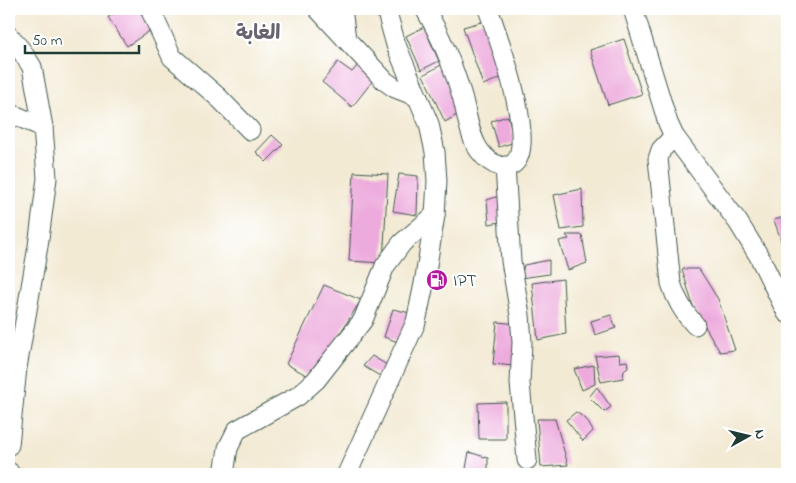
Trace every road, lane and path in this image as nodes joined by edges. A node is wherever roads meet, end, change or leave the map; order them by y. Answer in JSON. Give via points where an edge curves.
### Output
{"nodes":[{"id":1,"x":150,"y":9,"type":"edge"},
{"id":2,"x":318,"y":9,"type":"edge"},
{"id":3,"x":342,"y":9,"type":"edge"},
{"id":4,"x":386,"y":9,"type":"edge"},
{"id":5,"x":425,"y":9,"type":"edge"},
{"id":6,"x":488,"y":9,"type":"edge"},
{"id":7,"x":633,"y":9,"type":"edge"},
{"id":8,"x":9,"y":36,"type":"edge"},
{"id":9,"x":346,"y":39,"type":"junction"},
{"id":10,"x":418,"y":97,"type":"junction"},
{"id":11,"x":9,"y":114,"type":"edge"},
{"id":12,"x":43,"y":127,"type":"junction"},
{"id":13,"x":250,"y":130,"type":"dead end"},
{"id":14,"x":674,"y":136,"type":"junction"},
{"id":15,"x":505,"y":166,"type":"junction"},
{"id":16,"x":435,"y":216,"type":"junction"},
{"id":17,"x":787,"y":313,"type":"edge"},
{"id":18,"x":695,"y":325,"type":"dead end"},
{"id":19,"x":9,"y":445,"type":"edge"},
{"id":20,"x":527,"y":460,"type":"dead end"},
{"id":21,"x":224,"y":474,"type":"edge"},
{"id":22,"x":347,"y":474,"type":"edge"}],
"edges":[{"from":1,"to":13,"type":"street","via":[[172,57]]},
{"from":2,"to":9,"type":"street"},
{"from":3,"to":9,"type":"street"},
{"from":4,"to":10,"type":"street","via":[[396,45]]},
{"from":5,"to":15,"type":"street","via":[[452,67],[474,140],[486,158],[495,165]]},
{"from":6,"to":15,"type":"street","via":[[508,69],[521,124],[517,160]]},
{"from":7,"to":14,"type":"street"},
{"from":8,"to":12,"type":"street","via":[[32,67]]},
{"from":9,"to":10,"type":"street","via":[[384,81]]},
{"from":10,"to":16,"type":"street","via":[[429,124],[435,152]]},
{"from":11,"to":12,"type":"street"},
{"from":12,"to":19,"type":"street","via":[[47,178],[17,368]]},
{"from":14,"to":17,"type":"street","via":[[738,222]]},
{"from":14,"to":18,"type":"street","via":[[661,150],[658,159],[671,283],[676,299]]},
{"from":15,"to":20,"type":"street","via":[[511,261],[522,342],[520,383]]},
{"from":16,"to":21,"type":"street","via":[[402,243],[385,266],[363,320],[316,380],[298,396],[238,430],[228,448]]},
{"from":16,"to":22,"type":"street","via":[[416,322]]}]}
